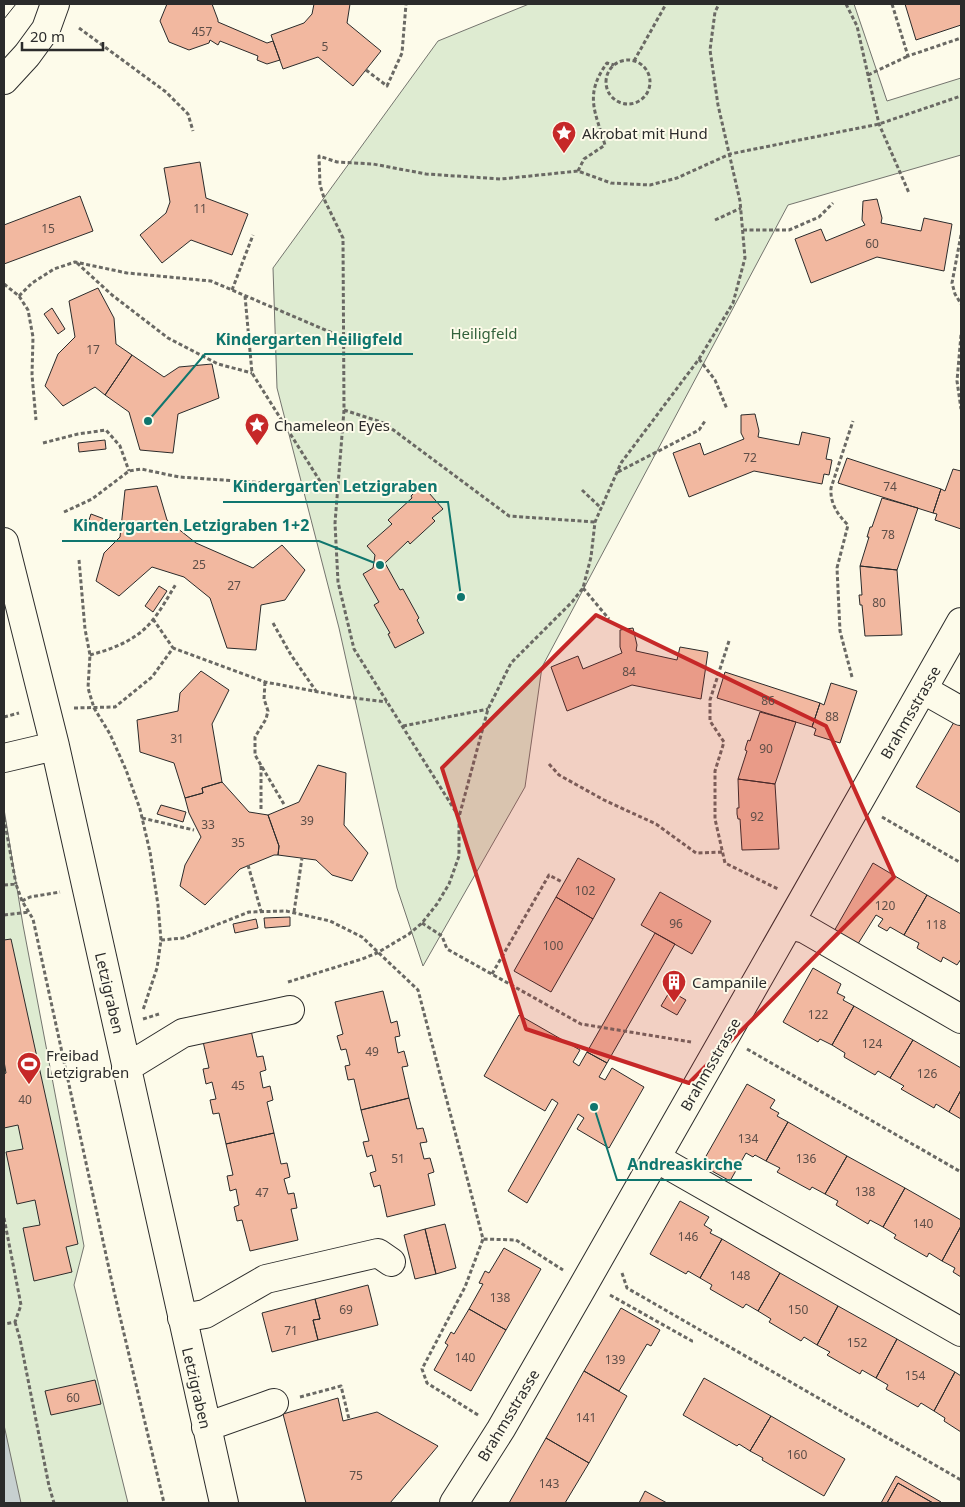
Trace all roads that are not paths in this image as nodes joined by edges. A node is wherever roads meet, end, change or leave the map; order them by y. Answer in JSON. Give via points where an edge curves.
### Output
{"nodes":[{"id":1,"x":55,"y":4,"type":"edge"},
{"id":2,"x":4,"y":80,"type":"edge"},
{"id":3,"x":4,"y":542,"type":"edge"},
{"id":4,"x":961,"y":622,"type":"edge"},
{"id":5,"x":924,"y":690,"type":"junction"},
{"id":6,"x":961,"y":711,"type":"edge"},
{"id":7,"x":56,"y":746,"type":"junction"},
{"id":8,"x":4,"y":758,"type":"edge"},
{"id":9,"x":789,"y":925,"type":"junction"},
{"id":10,"x":290,"y":1010,"type":"dead end"},
{"id":11,"x":961,"y":1019,"type":"edge"},
{"id":12,"x":126,"y":1068,"type":"junction"},
{"id":13,"x":656,"y":1158,"type":"junction"},
{"id":14,"x":391,"y":1262,"type":"dead end"},
{"id":15,"x":182,"y":1318,"type":"junction"},
{"id":16,"x":961,"y":1332,"type":"edge"},
{"id":17,"x":274,"y":1404,"type":"road end"},
{"id":18,"x":206,"y":1426,"type":"junction"},
{"id":19,"x":457,"y":1499,"type":"edge"},
{"id":20,"x":224,"y":1503,"type":"edge"}],
"edges":[{"from":1,"to":2,"type":"street","via":[[46,29]]},
{"from":3,"to":7,"type":"street","name":"Letzigraben"},
{"from":4,"to":5,"type":"street","name":"Brahmsstrasse"},
{"from":5,"to":6,"type":"street"},
{"from":5,"to":9,"type":"street","name":"Brahmsstrasse"},
{"from":7,"to":8,"type":"street"},
{"from":7,"to":12,"type":"street","name":"Letzigraben"},
{"from":9,"to":11,"type":"street","via":[[805,929]]},
{"from":9,"to":13,"type":"street","name":"Brahmsstrasse"},
{"from":10,"to":12,"type":"street","via":[[183,1032]]},
{"from":12,"to":15,"type":"street","name":"Letzigraben"},
{"from":13,"to":16,"type":"street"},
{"from":13,"to":19,"type":"street","name":"Brahmsstrasse","via":[[501,1429]]},
{"from":14,"to":15,"type":"street","via":[[378,1253],[266,1279],[205,1314]]},
{"from":15,"to":18,"type":"street","name":"Letzigraben"},
{"from":17,"to":18,"type":"street"},
{"from":18,"to":20,"type":"street","name":"Letzigraben"}]}
